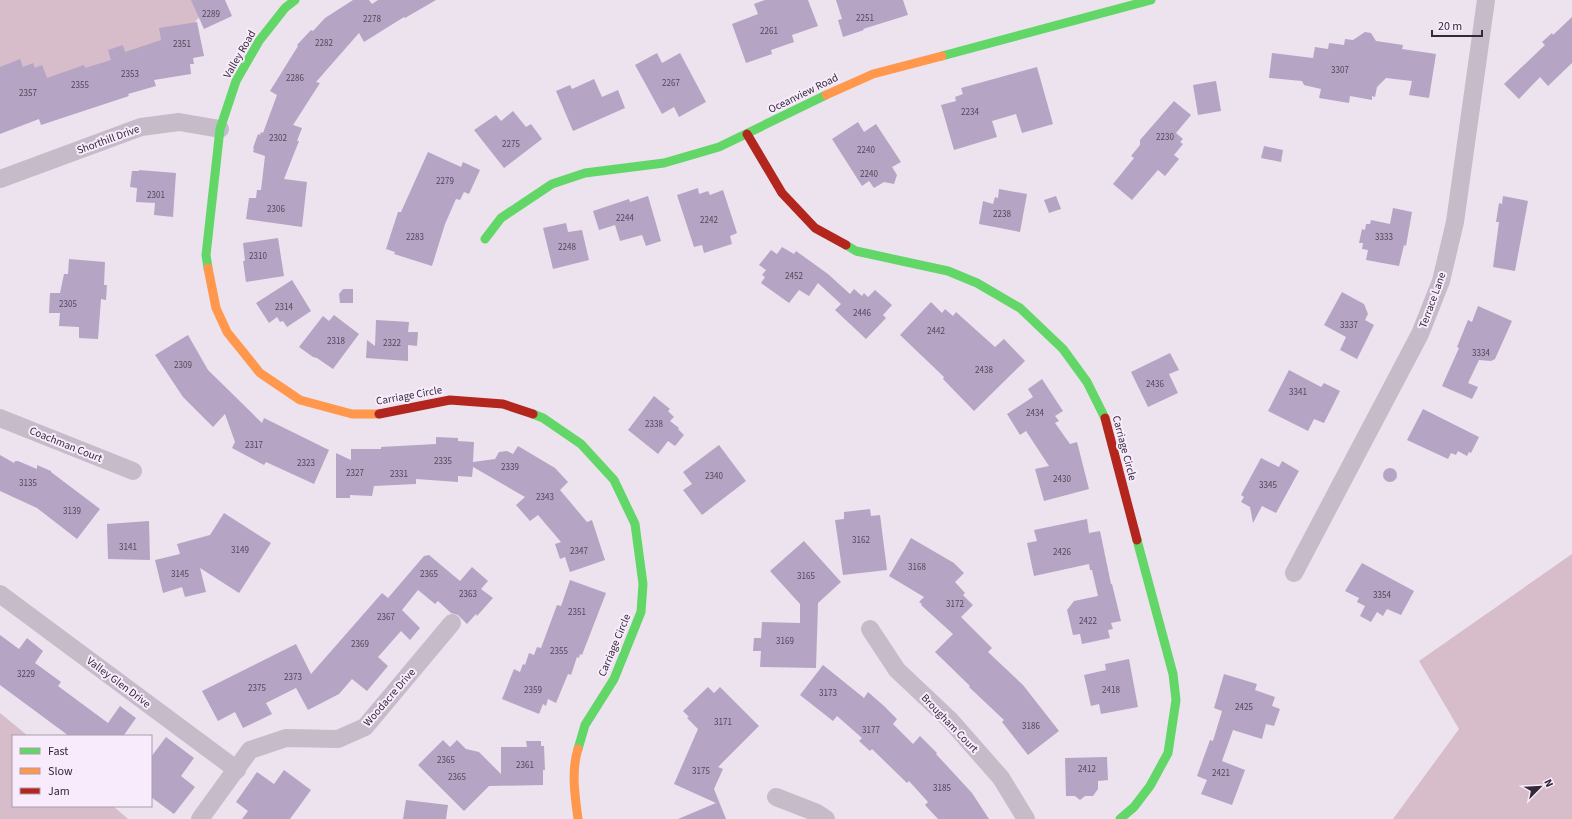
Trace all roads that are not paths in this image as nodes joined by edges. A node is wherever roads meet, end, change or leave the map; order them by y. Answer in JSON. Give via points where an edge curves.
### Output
{"nodes":[{"id":1,"x":295,"y":0,"type":"edge"},
{"id":2,"x":1151,"y":0,"type":"edge"},
{"id":3,"x":1486,"y":0,"type":"edge"},
{"id":4,"x":220,"y":129,"type":"junction"},
{"id":5,"x":748,"y":134,"type":"junction"},
{"id":6,"x":0,"y":179,"type":"edge"},
{"id":7,"x":485,"y":239,"type":"dead end"},
{"id":8,"x":0,"y":418,"type":"edge"},
{"id":9,"x":133,"y":471,"type":"dead end"},
{"id":10,"x":1294,"y":573,"type":"dead end"},
{"id":11,"x":0,"y":594,"type":"edge"},
{"id":12,"x":452,"y":623,"type":"dead end"},
{"id":13,"x":870,"y":629,"type":"dead end"},
{"id":14,"x":237,"y":770,"type":"junction"},
{"id":15,"x":776,"y":797,"type":"dead end"},
{"id":16,"x":200,"y":819,"type":"edge"},
{"id":17,"x":578,"y":819,"type":"edge"},
{"id":18,"x":826,"y":819,"type":"edge"},
{"id":19,"x":1026,"y":819,"type":"edge"},
{"id":20,"x":1120,"y":819,"type":"edge"}],
"edges":[{"from":1,"to":4,"type":"street","name":"Valley Road","via":[[285,8],[258,41],[236,81]]},
{"from":2,"to":5,"type":"street","name":"Oceanview Road","via":[[873,74],[841,87]]},
{"from":3,"to":10,"type":"street","name":"Terrace Lane","via":[[1455,222],[1441,281],[1420,334]]},
{"from":4,"to":6,"type":"street","name":"Shorthill Drive","via":[[179,122],[141,127]]},
{"from":4,"to":17,"type":"street","name":"Carriage Circle","via":[[206,255],[216,308],[227,332],[260,373],[300,400],[352,414],[379,414],[450,400],[503,404],[543,418],[581,444],[614,480],[635,524],[643,584],[641,612],[614,679],[585,725],[576,755],[574,787]]},
{"from":5,"to":7,"type":"street","name":"Oceanview Road","via":[[719,147],[664,163],[585,173],[552,184],[501,218]]},
{"from":5,"to":20,"type":"street","name":"Carriage Circle","via":[[782,193],[815,228],[856,251],[948,271],[977,283],[1020,308],[1063,349],[1087,382],[1104,416],[1166,646],[1176,700],[1168,753],[1150,786],[1134,807]]},
{"from":8,"to":9,"type":"street","name":"Coachman Court"},
{"from":11,"to":14,"type":"street","name":"Valley Glen Drive"},
{"from":12,"to":14,"type":"street","name":"Woodacre Drive","via":[[365,727],[338,739],[286,738],[250,750]]},
{"from":13,"to":19,"type":"street","name":"Brougham Court","via":[[897,670],[950,720],[1001,778]]},
{"from":14,"to":16,"type":"street","name":"Woodacre Drive"},
{"from":15,"to":18,"type":"street","via":[[817,812]]}]}
